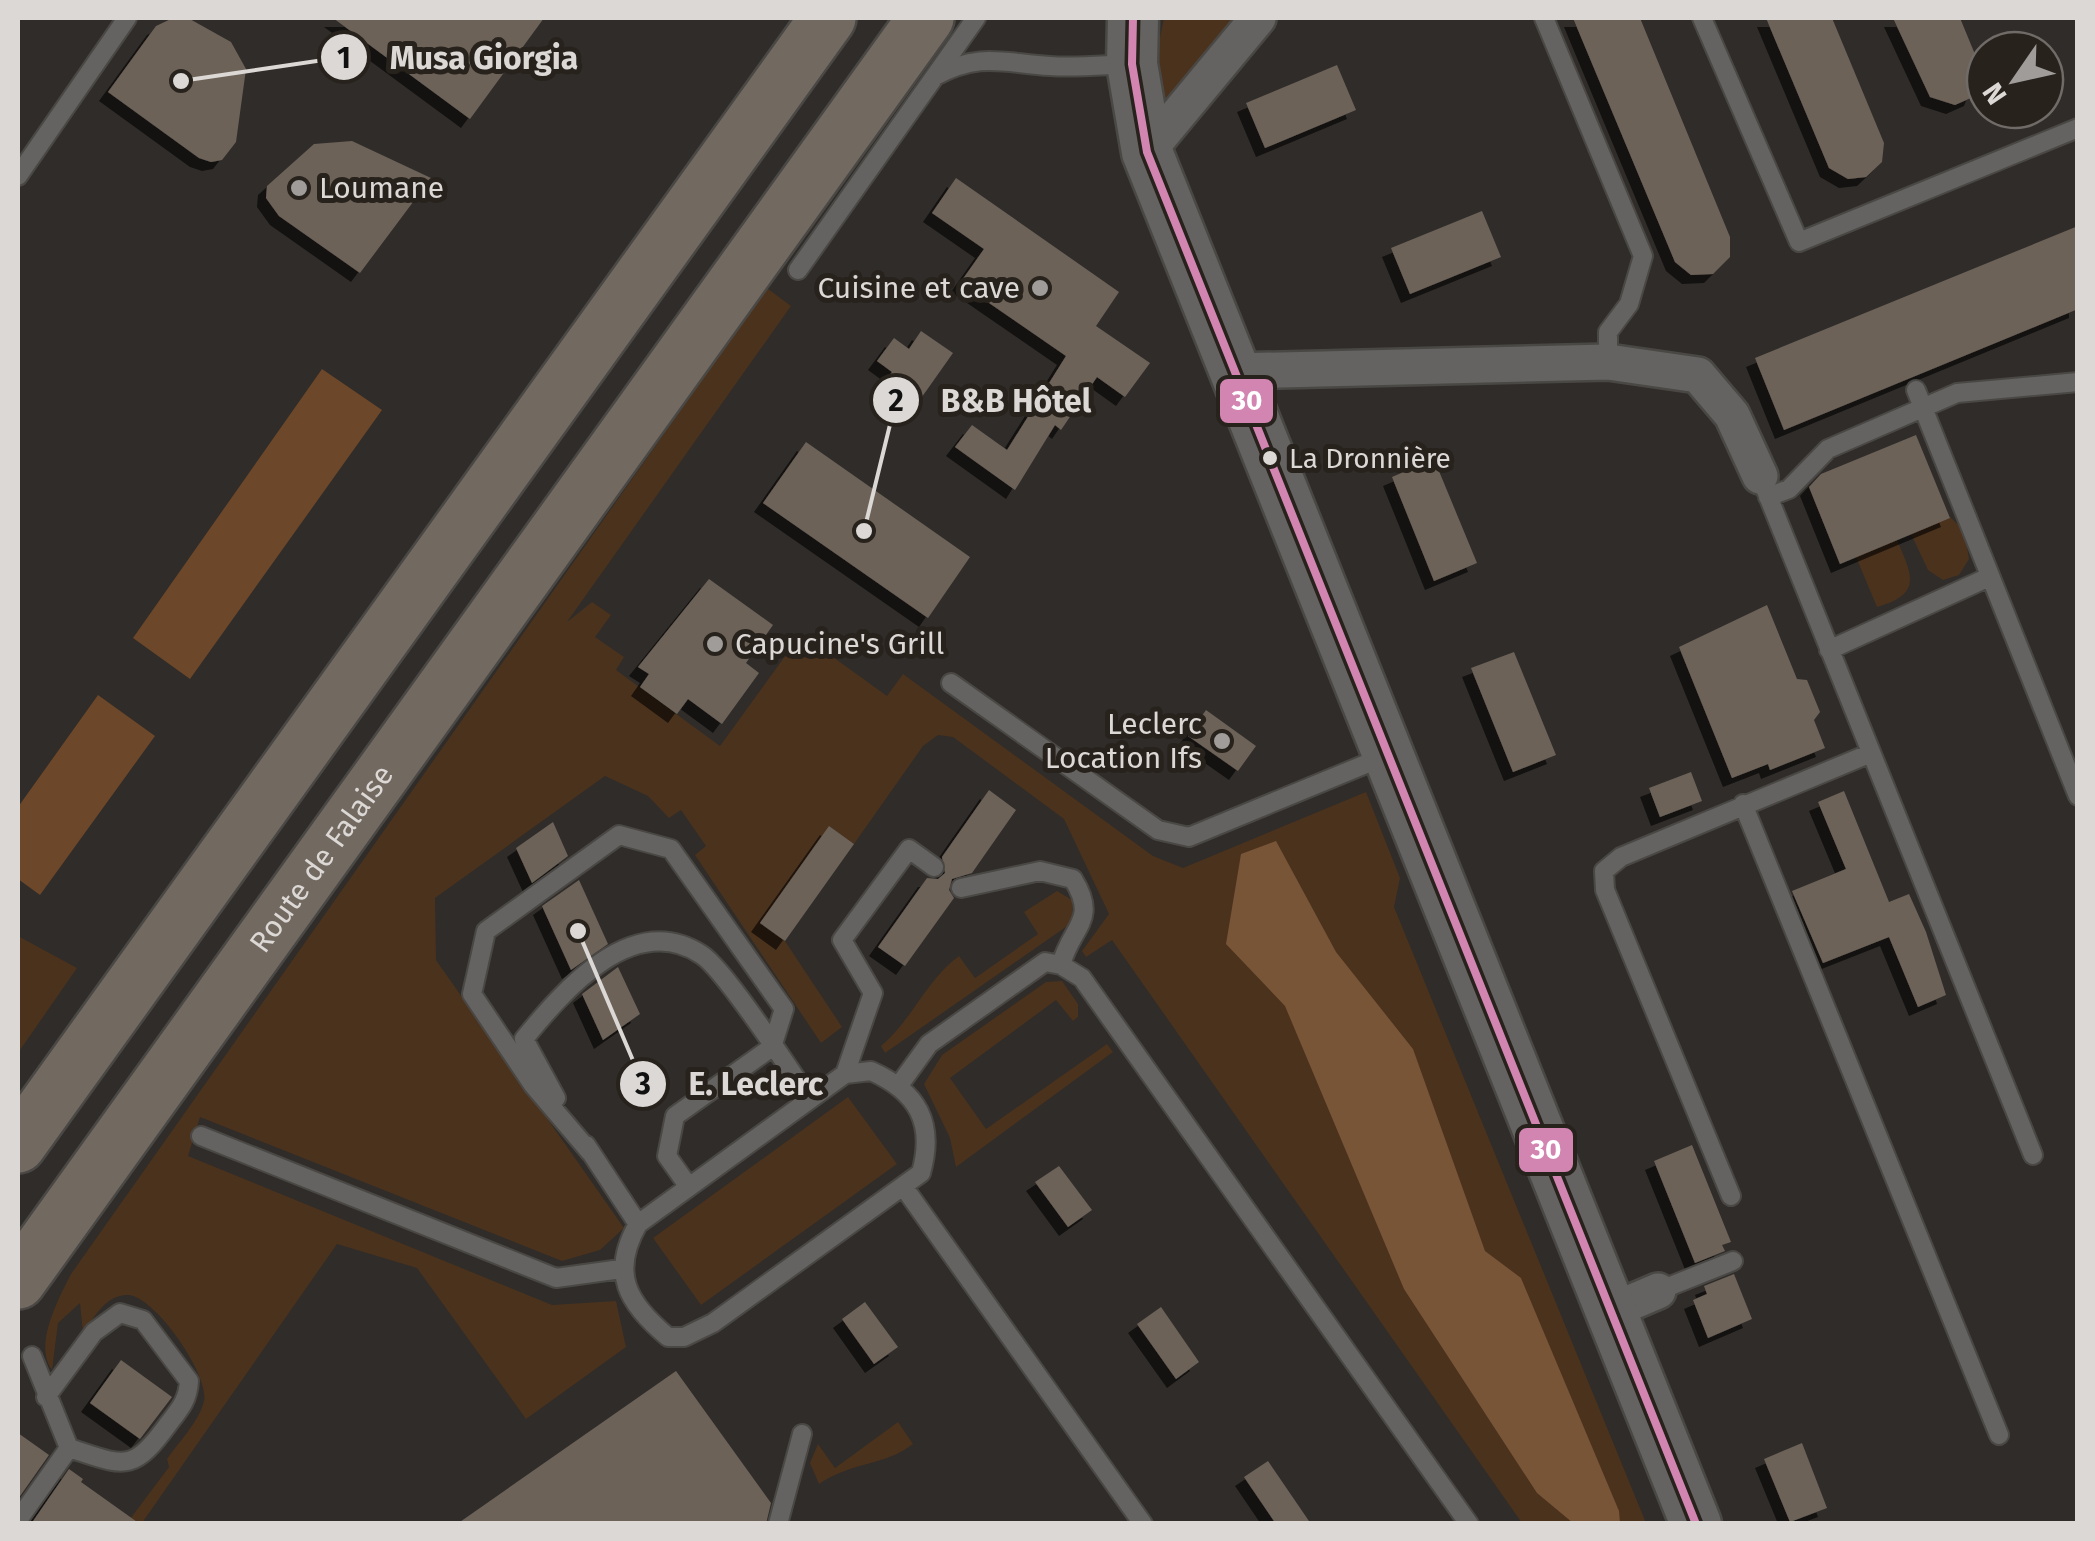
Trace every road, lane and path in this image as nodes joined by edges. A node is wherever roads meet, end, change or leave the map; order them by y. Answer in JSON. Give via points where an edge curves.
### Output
{"nodes":[{"id":1,"x":127,"y":18,"type":"edge"},
{"id":2,"x":795,"y":18,"type":"edge"},
{"id":3,"x":828,"y":18,"type":"edge"},
{"id":4,"x":926,"y":18,"type":"edge"},
{"id":5,"x":976,"y":18,"type":"edge"},
{"id":6,"x":1258,"y":18,"type":"edge"},
{"id":7,"x":1544,"y":18,"type":"edge"},
{"id":8,"x":1702,"y":18,"type":"edge"},
{"id":9,"x":1133,"y":41,"type":"edge"},
{"id":10,"x":930,"y":79,"type":"junction"},
{"id":11,"x":2078,"y":128,"type":"edge"},
{"id":12,"x":1147,"y":152,"type":"junction"},
{"id":13,"x":719,"y":166,"type":"junction"},
{"id":14,"x":18,"y":176,"type":"edge"},
{"id":15,"x":798,"y":270,"type":"dead end"},
{"id":16,"x":1608,"y":362,"type":"junction"},
{"id":17,"x":1234,"y":371,"type":"junction"},
{"id":18,"x":2078,"y":382,"type":"edge"},
{"id":19,"x":1919,"y":398,"type":"junction"},
{"id":20,"x":1764,"y":486,"type":"junction"},
{"id":21,"x":1987,"y":578,"type":"junction"},
{"id":22,"x":1829,"y":650,"type":"junction"},
{"id":23,"x":951,"y":683,"type":"dead end"},
{"id":24,"x":1871,"y":752,"type":"junction"},
{"id":25,"x":1388,"y":754,"type":"junction"},
{"id":26,"x":2078,"y":796,"type":"edge"},
{"id":27,"x":1743,"y":804,"type":"junction"},
{"id":28,"x":934,"y":868,"type":"dead end"},
{"id":29,"x":961,"y":888,"type":"dead end"},
{"id":30,"x":1062,"y":965,"type":"junction"},
{"id":31,"x":772,"y":1047,"type":"junction"},
{"id":32,"x":845,"y":1074,"type":"junction"},
{"id":33,"x":900,"y":1084,"type":"junction"},
{"id":34,"x":809,"y":1098,"type":"junction"},
{"id":35,"x":201,"y":1136,"type":"dead end"},
{"id":36,"x":18,"y":1145,"type":"edge"},
{"id":37,"x":590,"y":1152,"type":"junction"},
{"id":38,"x":2033,"y":1155,"type":"dead end"},
{"id":39,"x":689,"y":1186,"type":"junction"},
{"id":40,"x":903,"y":1186,"type":"junction"},
{"id":41,"x":1731,"y":1196,"type":"dead end"},
{"id":42,"x":638,"y":1224,"type":"junction"},
{"id":43,"x":1733,"y":1261,"type":"dead end"},
{"id":44,"x":621,"y":1269,"type":"junction"},
{"id":45,"x":18,"y":1282,"type":"edge"},
{"id":46,"x":1658,"y":1292,"type":"joint"},
{"id":47,"x":1611,"y":1311,"type":"junction"},
{"id":48,"x":32,"y":1356,"type":"dead end"},
{"id":49,"x":46,"y":1397,"type":"junction"},
{"id":50,"x":802,"y":1434,"type":"dead end"},
{"id":51,"x":1999,"y":1435,"type":"dead end"},
{"id":52,"x":69,"y":1448,"type":"junction"},
{"id":53,"x":18,"y":1520,"type":"edge"},
{"id":54,"x":778,"y":1524,"type":"edge"},
{"id":55,"x":1143,"y":1524,"type":"edge"},
{"id":56,"x":1469,"y":1524,"type":"edge"},
{"id":57,"x":1696,"y":1524,"type":"edge"}],
"edges":[{"from":1,"to":14,"type":"lane"},
{"from":2,"to":13,"type":"highway","via":[[741,93]]},
{"from":3,"to":13,"type":"highway"},
{"from":4,"to":45,"type":"highway","name":"Route de Falaise"},
{"from":5,"to":10,"type":"lane"},
{"from":6,"to":12,"type":"street"},
{"from":7,"to":16,"type":"lane","via":[[1643,256],[1629,304],[1608,332]]},
{"from":8,"to":11,"type":"lane","via":[[1799,242]]},
{"from":9,"to":10,"type":"lane","via":[[1048,66],[1001,58],[960,62]]},
{"from":9,"to":12,"type":"street"},
{"from":10,"to":15,"type":"lane"},
{"from":12,"to":17,"type":"street"},
{"from":13,"to":36,"type":"highway"},
{"from":16,"to":17,"type":"street"},
{"from":16,"to":20,"type":"street","via":[[1698,374],[1732,415]]},
{"from":17,"to":25,"type":"street"},
{"from":18,"to":19,"type":"lane"},
{"from":19,"to":20,"type":"lane","via":[[1828,449],[1790,488]]},
{"from":19,"to":21,"type":"lane"},
{"from":20,"to":22,"type":"lane"},
{"from":21,"to":22,"type":"lane"},
{"from":21,"to":26,"type":"lane"},
{"from":22,"to":24,"type":"lane"},
{"from":23,"to":25,"type":"lane","via":[[1158,830],[1189,837]]},
{"from":24,"to":27,"type":"lane"},
{"from":24,"to":38,"type":"lane"},
{"from":25,"to":47,"type":"street"},
{"from":27,"to":41,"type":"lane","via":[[1611,862],[1603,881]]},
{"from":27,"to":51,"type":"lane"},
{"from":28,"to":32,"type":"lane","via":[[909,849],[842,940],[873,993]]},
{"from":29,"to":30,"type":"lane","via":[[1040,871],[1073,879],[1086,900],[1083,924],[1066,944]]},
{"from":30,"to":33,"type":"lane","via":[[1046,962],[930,1044]]},
{"from":30,"to":56,"type":"lane","via":[[1082,978]]},
{"from":31,"to":34,"type":"lane"},
{"from":31,"to":37,"type":"lane","via":[[704,956],[673,942],[622,947],[560,995],[524,1039]]},
{"from":31,"to":37,"type":"lane","via":[[784,1009],[671,849],[618,836],[486,932],[472,994],[533,1085]]},
{"from":31,"to":39,"type":"lane","via":[[675,1116],[668,1156]]},
{"from":32,"to":33,"type":"lane","via":[[871,1071]]},
{"from":32,"to":34,"type":"lane"},
{"from":33,"to":40,"type":"lane","via":[[920,1113],[929,1146],[920,1172]]},
{"from":34,"to":39,"type":"lane"},
{"from":35,"to":44,"type":"lane","via":[[556,1278]]},
{"from":37,"to":42,"type":"lane"},
{"from":39,"to":42,"type":"lane"},
{"from":40,"to":44,"type":"lane","via":[[713,1324],[684,1337],[668,1337],[646,1319]]},
{"from":40,"to":55,"type":"lane"},
{"from":42,"to":44,"type":"lane"},
{"from":43,"to":46,"type":"lane"},
{"from":46,"to":47,"type":"street"},
{"from":47,"to":57,"type":"street"},
{"from":48,"to":49,"type":"lane"},
{"from":49,"to":52,"type":"lane"},
{"from":49,"to":52,"type":"lane","via":[[94,1332],[120,1313],[143,1320],[190,1382],[188,1397],[145,1456],[118,1464]]},
{"from":50,"to":54,"type":"lane"},
{"from":52,"to":53,"type":"lane"}]}
